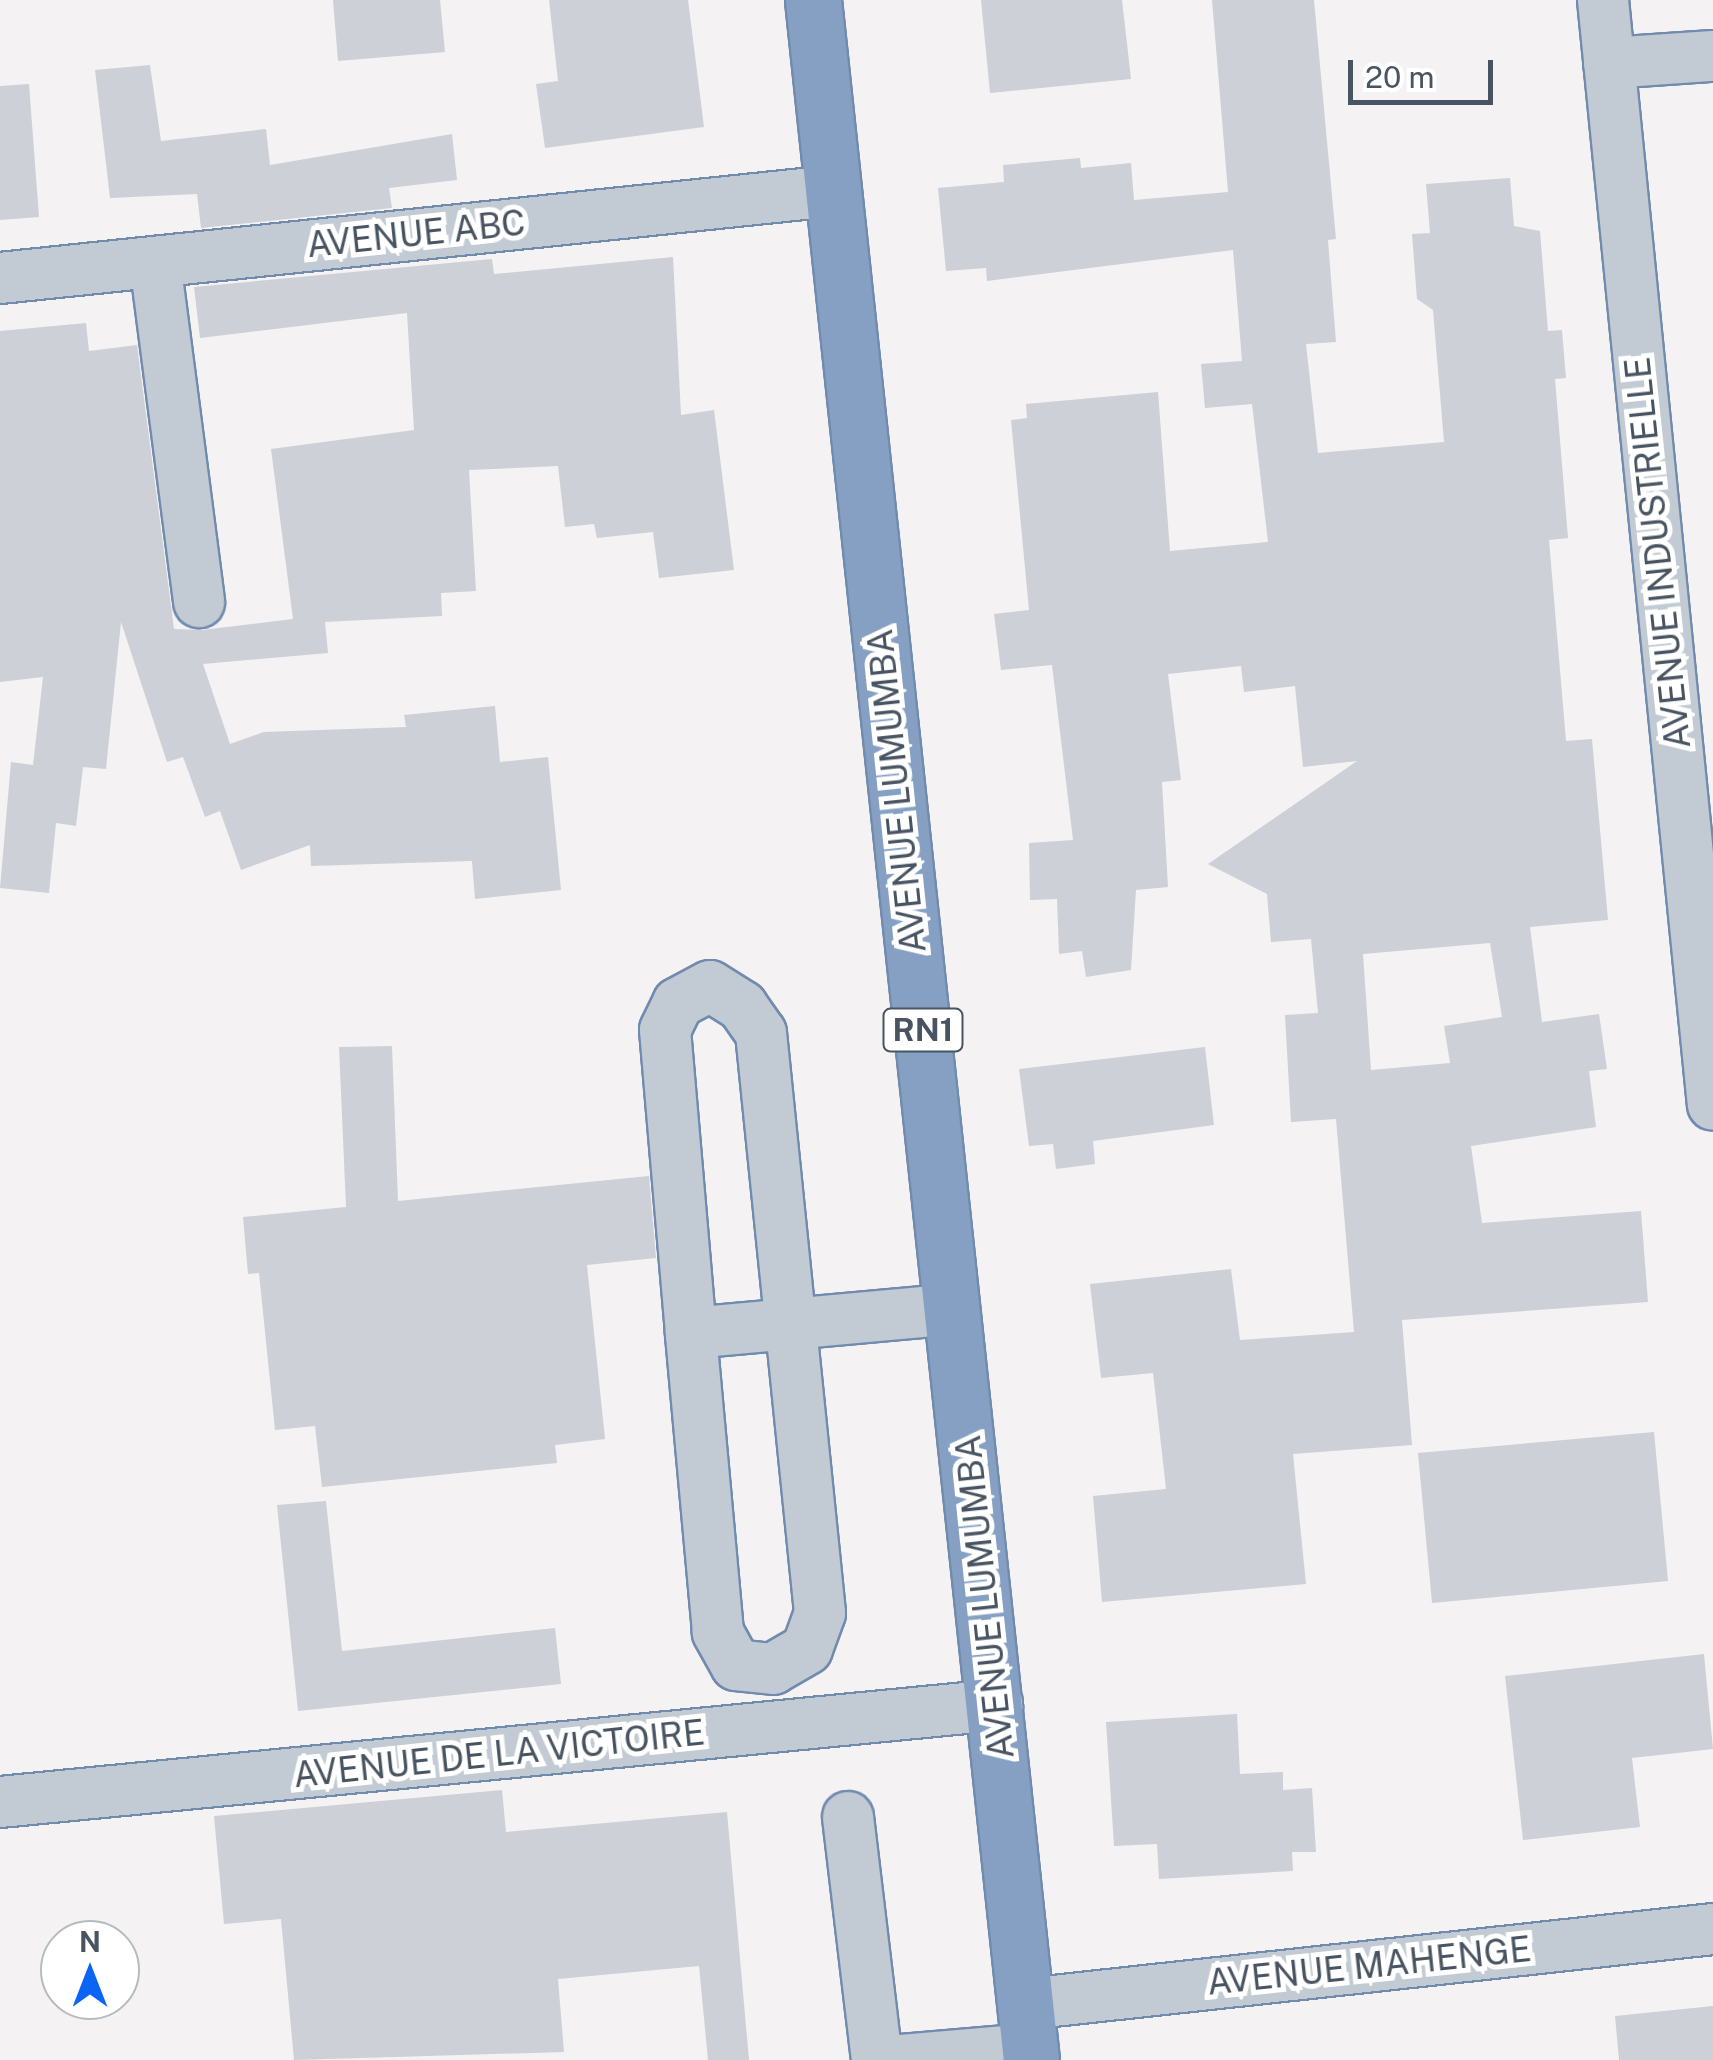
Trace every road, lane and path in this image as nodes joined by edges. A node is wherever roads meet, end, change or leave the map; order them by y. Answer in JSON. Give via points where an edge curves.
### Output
{"nodes":[{"id":1,"x":813,"y":0,"type":"edge"},
{"id":2,"x":1603,"y":0,"type":"edge"},
{"id":3,"x":1713,"y":56,"type":"edge"},
{"id":4,"x":1609,"y":62,"type":"junction"},
{"id":5,"x":832,"y":190,"type":"junction"},
{"id":6,"x":155,"y":262,"type":"junction"},
{"id":7,"x":0,"y":278,"type":"edge"},
{"id":8,"x":199,"y":602,"type":"dead end"},
{"id":9,"x":1713,"y":1105,"type":"edge"},
{"id":10,"x":954,"y":1310,"type":"junction"},
{"id":11,"x":790,"y":1326,"type":"junction"},
{"id":12,"x":691,"y":1334,"type":"junction"},
{"id":13,"x":997,"y":1705,"type":"junction"},
{"id":14,"x":0,"y":1802,"type":"edge"},
{"id":15,"x":848,"y":1817,"type":"dead end"},
{"id":16,"x":1713,"y":1929,"type":"edge"},
{"id":17,"x":1029,"y":2038,"type":"edge"},
{"id":18,"x":877,"y":2060,"type":"edge"},
{"id":19,"x":901,"y":2060,"type":"edge"}],
"edges":[{"from":1,"to":5,"type":"highway","name":"AVENUE LUMUMBA","number":"RN1"},
{"from":2,"to":4,"type":"street","name":"AVENUE INDUSTRIELLE"},
{"from":3,"to":4,"type":"street"},
{"from":4,"to":9,"type":"street","name":"AVENUE INDUSTRIELLE"},
{"from":5,"to":6,"type":"street","name":"AVENUE ABC"},
{"from":5,"to":10,"type":"highway","name":"AVENUE LUMUMBA","number":"RN1"},
{"from":6,"to":7,"type":"street","name":"AVENUE ABC"},
{"from":6,"to":8,"type":"street"},
{"from":10,"to":11,"type":"street"},
{"from":10,"to":13,"type":"highway","name":"AVENUE LUMUMBA","number":"RN1"},
{"from":11,"to":12,"type":"street"},
{"from":11,"to":12,"type":"street","via":[[761,1033],[742,1006],[710,986],[678,1003],[666,1030]]},
{"from":11,"to":12,"type":"street","via":[[820,1612],[807,1648],[774,1669],[736,1665],[718,1632]]},
{"from":13,"to":14,"type":"street","name":"AVENUE DE LA VICTOIRE"},
{"from":13,"to":17,"type":"highway","name":"AVENUE LUMUMBA","number":"RN1"},
{"from":15,"to":18,"type":"street"},
{"from":16,"to":17,"type":"street","name":"AVENUE MAHENGE"},
{"from":17,"to":19,"type":"street","name":"AVENUE MAHENGE"}]}
